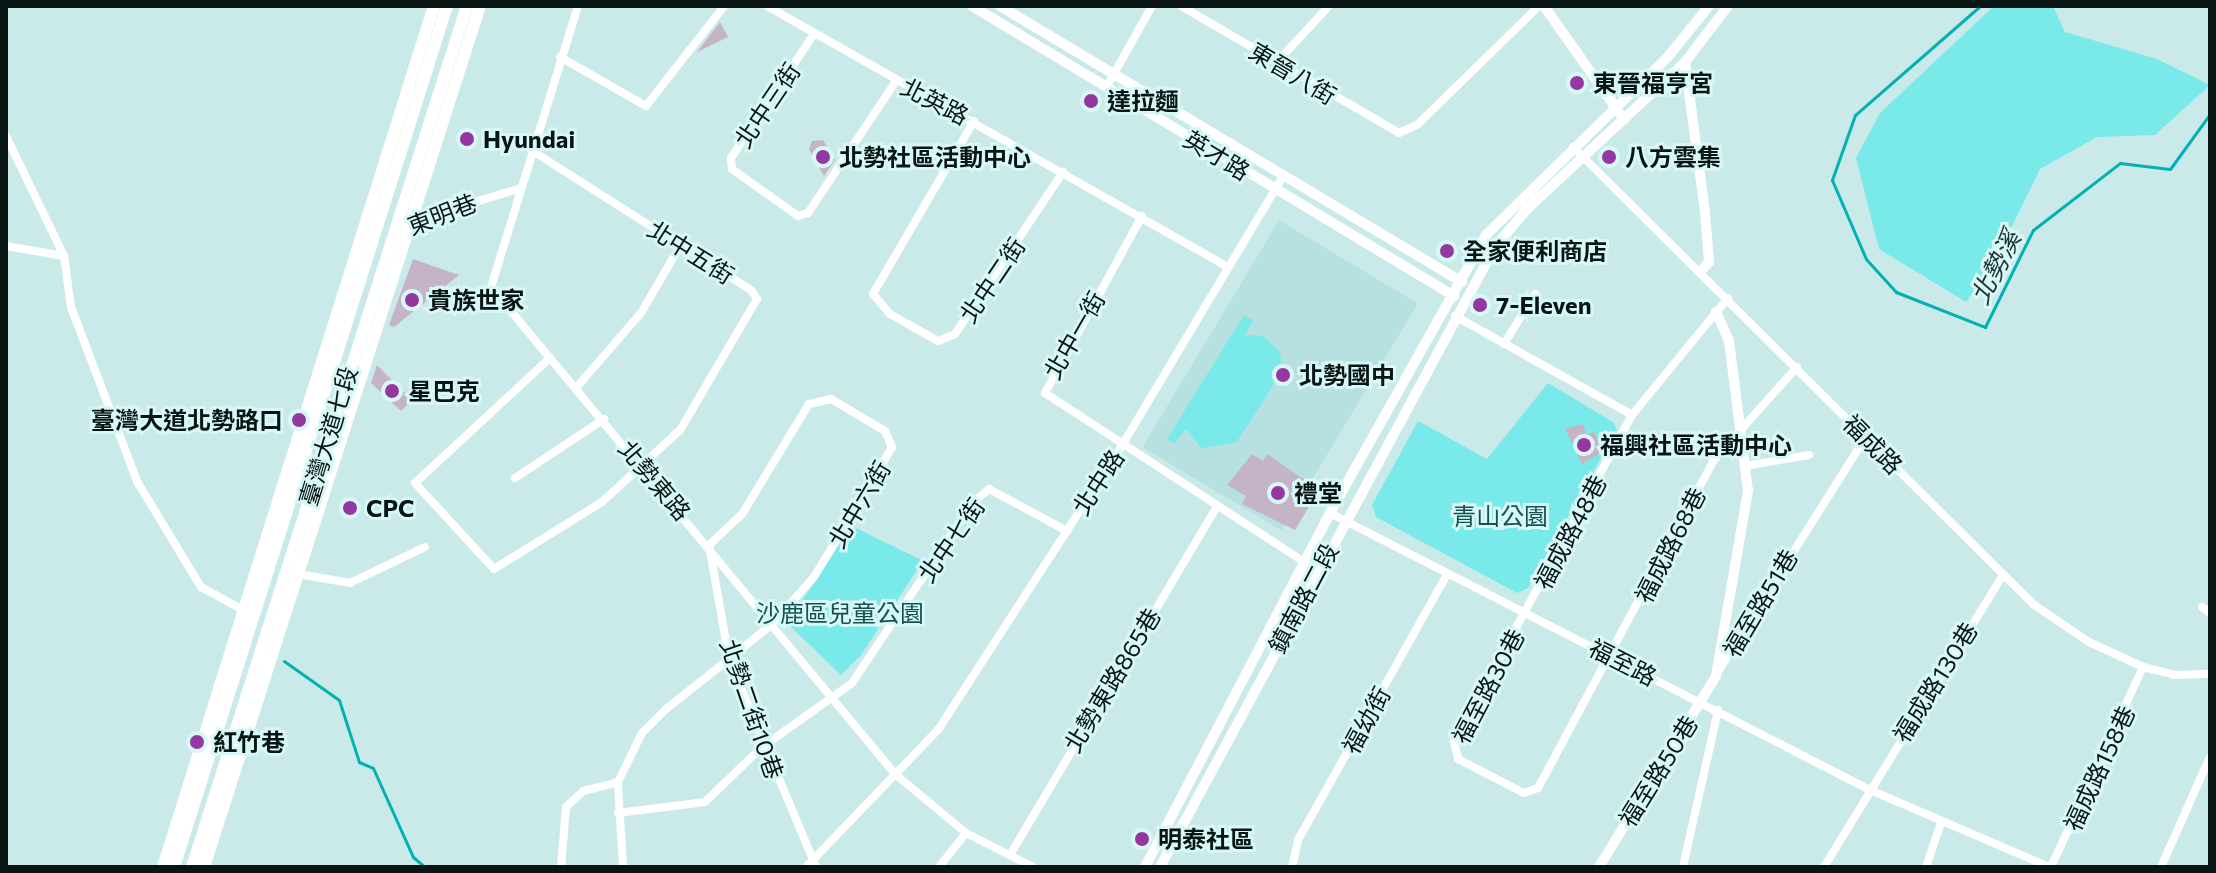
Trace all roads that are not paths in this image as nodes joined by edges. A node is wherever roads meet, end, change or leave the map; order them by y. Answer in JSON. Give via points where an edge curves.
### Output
{"nodes":[{"id":1,"x":434,"y":6,"type":"edge"},
{"id":2,"x":447,"y":6,"type":"edge"},
{"id":3,"x":467,"y":6,"type":"edge"},
{"id":4,"x":480,"y":6,"type":"edge"},
{"id":5,"x":578,"y":6,"type":"edge"},
{"id":6,"x":724,"y":6,"type":"edge"},
{"id":7,"x":767,"y":6,"type":"edge"},
{"id":8,"x":972,"y":6,"type":"edge"},
{"id":9,"x":1000,"y":6,"type":"edge"},
{"id":10,"x":1152,"y":6,"type":"edge"},
{"id":11,"x":1181,"y":6,"type":"edge"},
{"id":12,"x":1329,"y":6,"type":"edge"},
{"id":13,"x":1542,"y":6,"type":"edge"},
{"id":14,"x":1709,"y":6,"type":"edge"},
{"id":15,"x":1728,"y":6,"type":"edge"},
{"id":16,"x":814,"y":34,"type":"junction"},
{"id":17,"x":560,"y":57,"type":"junction"},
{"id":18,"x":1277,"y":62,"type":"junction"},
{"id":19,"x":1685,"y":62,"type":"junction"},
{"id":20,"x":1113,"y":75,"type":"junction"},
{"id":21,"x":896,"y":81,"type":"junction"},
{"id":22,"x":1106,"y":88,"type":"junction"},
{"id":23,"x":1614,"y":108,"type":"junction"},
{"id":24,"x":1624,"y":120,"type":"junction"},
{"id":25,"x":974,"y":121,"type":"junction"},
{"id":26,"x":6,"y":136,"type":"edge"},
{"id":27,"x":1573,"y":147,"type":"junction"},
{"id":28,"x":531,"y":150,"type":"junction"},
{"id":29,"x":1583,"y":158,"type":"junction"},
{"id":30,"x":1063,"y":172,"type":"junction"},
{"id":31,"x":1283,"y":176,"type":"junction"},
{"id":32,"x":518,"y":189,"type":"junction"},
{"id":33,"x":1275,"y":190,"type":"junction"},
{"id":34,"x":1142,"y":216,"type":"junction"},
{"id":35,"x":372,"y":223,"type":"junction"},
{"id":36,"x":399,"y":231,"type":"junction"},
{"id":37,"x":6,"y":246,"type":"edge"},
{"id":38,"x":680,"y":246,"type":"junction"},
{"id":39,"x":64,"y":256,"type":"junction"},
{"id":40,"x":1228,"y":267,"type":"junction"},
{"id":41,"x":1701,"y":271,"type":"junction"},
{"id":42,"x":1458,"y":280,"type":"junction"},
{"id":43,"x":1471,"y":288,"type":"junction"},
{"id":44,"x":1450,"y":294,"type":"junction"},
{"id":45,"x":1535,"y":294,"type":"dead end"},
{"id":46,"x":1728,"y":298,"type":"junction"},
{"id":47,"x":1463,"y":301,"type":"junction"},
{"id":48,"x":1716,"y":312,"type":"junction"},
{"id":49,"x":1455,"y":316,"type":"junction"},
{"id":50,"x":1504,"y":344,"type":"junction"},
{"id":51,"x":550,"y":358,"type":"junction"},
{"id":52,"x":1797,"y":367,"type":"junction"},
{"id":53,"x":576,"y":388,"type":"junction"},
{"id":54,"x":1632,"y":415,"type":"junction"},
{"id":55,"x":604,"y":419,"type":"junction"},
{"id":56,"x":1741,"y":423,"type":"junction"},
{"id":57,"x":1866,"y":437,"type":"junction"},
{"id":58,"x":1121,"y":447,"type":"junction"},
{"id":59,"x":1809,"y":455,"type":"dead end"},
{"id":60,"x":1745,"y":466,"type":"junction"},
{"id":61,"x":643,"y":467,"type":"junction"},
{"id":62,"x":515,"y":478,"type":"dead end"},
{"id":63,"x":1217,"y":506,"type":"junction"},
{"id":64,"x":1330,"y":513,"type":"junction"},
{"id":65,"x":1344,"y":520,"type":"junction"},
{"id":66,"x":1067,"y":531,"type":"junction"},
{"id":67,"x":709,"y":545,"type":"junction"},
{"id":68,"x":425,"y":547,"type":"dead end"},
{"id":69,"x":1304,"y":562,"type":"junction"},
{"id":70,"x":298,"y":574,"type":"junction"},
{"id":71,"x":1447,"y":575,"type":"junction"},
{"id":72,"x":2002,"y":576,"type":"junction"},
{"id":73,"x":245,"y":611,"type":"junction"},
{"id":74,"x":1528,"y":612,"type":"junction"},
{"id":75,"x":771,"y":625,"type":"junction"},
{"id":76,"x":1612,"y":657,"type":"junction"},
{"id":77,"x":729,"y":659,"type":"junction"},
{"id":78,"x":2143,"y":667,"type":"junction"},
{"id":79,"x":2210,"y":674,"type":"edge"},
{"id":80,"x":1716,"y":676,"type":"junction"},
{"id":81,"x":832,"y":699,"type":"junction"},
{"id":82,"x":1701,"y":701,"type":"junction"},
{"id":83,"x":1718,"y":710,"type":"junction"},
{"id":84,"x":761,"y":748,"type":"junction"},
{"id":85,"x":2210,"y":757,"type":"edge"},
{"id":86,"x":895,"y":774,"type":"junction"},
{"id":87,"x":618,"y":782,"type":"junction"},
{"id":88,"x":1868,"y":789,"type":"junction"},
{"id":89,"x":618,"y":813,"type":"junction"},
{"id":90,"x":1941,"y":823,"type":"junction"},
{"id":91,"x":966,"y":833,"type":"junction"},
{"id":92,"x":1010,"y":855,"type":"junction"},
{"id":93,"x":814,"y":863,"type":"edge"},
{"id":94,"x":163,"y":867,"type":"edge"},
{"id":95,"x":174,"y":867,"type":"edge"},
{"id":96,"x":192,"y":867,"type":"edge"},
{"id":97,"x":204,"y":867,"type":"edge"},
{"id":98,"x":561,"y":867,"type":"edge"},
{"id":99,"x":623,"y":867,"type":"edge"},
{"id":100,"x":806,"y":867,"type":"edge"},
{"id":101,"x":939,"y":867,"type":"edge"},
{"id":102,"x":1033,"y":867,"type":"edge"},
{"id":103,"x":1145,"y":867,"type":"edge"},
{"id":104,"x":1160,"y":867,"type":"edge"},
{"id":105,"x":1292,"y":867,"type":"edge"},
{"id":106,"x":1599,"y":867,"type":"edge"},
{"id":107,"x":1683,"y":867,"type":"edge"},
{"id":108,"x":1824,"y":867,"type":"edge"},
{"id":109,"x":1926,"y":867,"type":"edge"},
{"id":110,"x":2050,"y":867,"type":"edge"},
{"id":111,"x":2161,"y":867,"type":"edge"}],
"edges":[{"from":1,"to":35,"type":"main road","name":"臺灣大道七段"},
{"from":2,"to":35,"type":"main road","name":"臺灣大道七段"},
{"from":3,"to":36,"type":"main road","name":"臺灣大道七段"},
{"from":4,"to":36,"type":"main road","name":"臺灣大道七段"},
{"from":5,"to":17,"type":"street","name":"北勢東路"},
{"from":6,"to":17,"type":"street","via":[[646,106],[636,106]]},
{"from":7,"to":16,"type":"street","name":"北英路"},
{"from":8,"to":22,"type":"street","name":"英才路"},
{"from":9,"to":20,"type":"street","name":"英才路"},
{"from":10,"to":20,"type":"street"},
{"from":11,"to":18,"type":"street","name":"東晉八街"},
{"from":12,"to":18,"type":"street"},
{"from":13,"to":18,"type":"street","name":"東晉八街","via":[[1407,132],[1388,131]]},
{"from":13,"to":23,"type":"street"},
{"from":14,"to":23,"type":"street","name":"鎮南路二段","via":[[1685,39]]},
{"from":15,"to":19,"type":"street","name":"鎮南路二段"},
{"from":16,"to":21,"type":"street","name":"北英路"},
{"from":16,"to":21,"type":"street","name":"北中三街","via":[[731,158],[732,169],[798,216],[808,213]]},
{"from":17,"to":28,"type":"street","name":"北勢東路"},
{"from":19,"to":24,"type":"street","name":"鎮南路二段"},
{"from":19,"to":41,"type":"street","via":[[1709,262]]},
{"from":20,"to":22,"type":"street"},
{"from":20,"to":31,"type":"street","name":"英才路"},
{"from":21,"to":25,"type":"street","name":"北英路"},
{"from":22,"to":33,"type":"street","name":"英才路"},
{"from":23,"to":24,"type":"street"},
{"from":23,"to":27,"type":"street","name":"鎮南路二段"},
{"from":24,"to":29,"type":"street","name":"鎮南路二段"},
{"from":25,"to":30,"type":"street","name":"北英路"},
{"from":25,"to":30,"type":"street","name":"北中二街","via":[[873,294],[902,321],[947,342]]},
{"from":26,"to":39,"type":"street"},
{"from":27,"to":29,"type":"street","name":"福成路"},
{"from":27,"to":42,"type":"street","name":"鎮南路二段","via":[[1500,216]]},
{"from":28,"to":32,"type":"street","name":"北勢東路"},
{"from":28,"to":38,"type":"street","name":"北中五街"},
{"from":29,"to":41,"type":"street","name":"福成路"},
{"from":29,"to":43,"type":"street","name":"鎮南路二段","via":[[1504,235]]},
{"from":30,"to":34,"type":"street","name":"北英路"},
{"from":31,"to":33,"type":"street","name":"北中路"},
{"from":31,"to":42,"type":"street","name":"英才路"},
{"from":32,"to":36,"type":"street","name":"東明巷","via":[[421,218]]},
{"from":32,"to":51,"type":"street","name":"北勢東路","via":[[491,287]]},
{"from":33,"to":40,"type":"street","name":"北中路"},
{"from":33,"to":44,"type":"street","name":"英才路"},
{"from":34,"to":40,"type":"street","name":"北英路"},
{"from":34,"to":58,"type":"street","name":"北中一街","via":[[1045,387],[1054,403]]},
{"from":35,"to":36,"type":"street","name":"東明巷"},
{"from":35,"to":73,"type":"main road","name":"臺灣大道七段"},
{"from":35,"to":95,"type":"main road","name":"臺灣大道七段"},
{"from":36,"to":70,"type":"main road","name":"臺灣大道七段"},
{"from":36,"to":96,"type":"main road","name":"臺灣大道七段"},
{"from":37,"to":39,"type":"street"},
{"from":38,"to":53,"type":"street","via":[[641,313]]},
{"from":38,"to":61,"type":"street","name":"北中五街","via":[[757,299],[680,430]]},
{"from":39,"to":73,"type":"street","via":[[71,307],[138,483],[201,587]]},
{"from":40,"to":58,"type":"street","name":"北中路"},
{"from":41,"to":46,"type":"street","name":"福成路"},
{"from":42,"to":43,"type":"street","name":"英才路"},
{"from":42,"to":44,"type":"street","name":"鎮南路二段"},
{"from":43,"to":47,"type":"street","name":"鎮南路二段"},
{"from":44,"to":47,"type":"street","name":"英才路"},
{"from":44,"to":64,"type":"street","name":"鎮南路二段"},
{"from":45,"to":50,"type":"street"},
{"from":46,"to":48,"type":"street","name":"福成路48巷"},
{"from":46,"to":52,"type":"street","name":"福成路"},
{"from":47,"to":49,"type":"street","name":"鎮南路二段"},
{"from":48,"to":54,"type":"street","name":"福成路48巷"},
{"from":48,"to":56,"type":"street","name":"福至路51巷","via":[[1729,341]]},
{"from":49,"to":50,"type":"street"},
{"from":49,"to":65,"type":"street","name":"鎮南路二段"},
{"from":50,"to":54,"type":"street"},
{"from":51,"to":53,"type":"street","name":"北勢東路"},
{"from":51,"to":61,"type":"street","via":[[415,483],[483,564],[494,569],[510,560]]},
{"from":52,"to":56,"type":"street","name":"福成路68巷"},
{"from":52,"to":57,"type":"street","name":"福成路"},
{"from":53,"to":55,"type":"street","name":"北勢東路"},
{"from":54,"to":74,"type":"street","name":"福成路48巷"},
{"from":55,"to":61,"type":"street","name":"北勢東路"},
{"from":55,"to":62,"type":"street"},
{"from":56,"to":60,"type":"street","name":"福至路51巷"},
{"from":56,"to":76,"type":"street","name":"福成路68巷","via":[[1713,461]]},
{"from":57,"to":72,"type":"street","name":"福成路"},
{"from":57,"to":80,"type":"street","name":"福至路51巷"},
{"from":58,"to":63,"type":"street","name":"北中一街"},
{"from":58,"to":66,"type":"street","name":"北中路"},
{"from":59,"to":60,"type":"street"},
{"from":60,"to":80,"type":"street","name":"福至路51巷","via":[[1748,491]]},
{"from":61,"to":67,"type":"street","name":"北勢東路"},
{"from":63,"to":69,"type":"street","name":"北中一街"},
{"from":63,"to":92,"type":"street","name":"北勢東路865巷"},
{"from":64,"to":65,"type":"street","name":"福至路"},
{"from":64,"to":69,"type":"street","name":"鎮南路二段"},
{"from":65,"to":71,"type":"street","name":"福至路"},
{"from":65,"to":104,"type":"street","name":"鎮南路二段"},
{"from":66,"to":81,"type":"street","name":"北中七街","via":[[989,489],[982,494],[871,660]]},
{"from":66,"to":86,"type":"street","name":"北中路","via":[[938,730]]},
{"from":67,"to":75,"type":"street","name":"北勢東路"},
{"from":67,"to":75,"type":"street","name":"北中六街","via":[[742,514],[809,404],[831,399],[885,431],[892,447],[883,467],[814,577]]},
{"from":67,"to":77,"type":"street","name":"北勢二街10巷"},
{"from":68,"to":70,"type":"street","via":[[350,583]]},
{"from":69,"to":103,"type":"street","name":"鎮南路二段"},
{"from":70,"to":97,"type":"main road","name":"臺灣大道七段"},
{"from":71,"to":74,"type":"street","name":"福至路"},
{"from":71,"to":105,"type":"street","name":"福幼街","via":[[1298,840]]},
{"from":72,"to":78,"type":"street","name":"福成路","via":[[2059,625]]},
{"from":72,"to":88,"type":"street","name":"福成路130巷"},
{"from":73,"to":94,"type":"main road","name":"臺灣大道七段"},
{"from":74,"to":76,"type":"street","name":"福至路"},
{"from":74,"to":76,"type":"street","name":"福至路30巷","via":[[1454,741],[1458,759],[1480,771],[1524,793],[1538,788]]},
{"from":75,"to":77,"type":"street","name":"北中六街"},
{"from":75,"to":81,"type":"street","name":"北勢東路"},
{"from":76,"to":82,"type":"street","name":"福至路"},
{"from":77,"to":84,"type":"street","name":"北勢二街10巷"},
{"from":77,"to":87,"type":"street","name":"北中六街","via":[[642,733]]},
{"from":78,"to":79,"type":"street","name":"福成路","via":[[2174,675]]},
{"from":78,"to":110,"type":"street","name":"福成路158巷"},
{"from":80,"to":82,"type":"street","name":"福至路50巷"},
{"from":81,"to":84,"type":"street"},
{"from":81,"to":86,"type":"street","name":"北勢東路"},
{"from":82,"to":83,"type":"street","name":"福至路"},
{"from":82,"to":106,"type":"street","name":"福至路50巷"},
{"from":83,"to":88,"type":"street","name":"福至路"},
{"from":83,"to":107,"type":"street"},
{"from":84,"to":89,"type":"street","via":[[694,806]]},
{"from":84,"to":93,"type":"street","name":"北勢二街10巷"},
{"from":85,"to":111,"type":"street"},
{"from":86,"to":91,"type":"street","name":"北勢東路"},
{"from":86,"to":93,"type":"street","name":"北中路"},
{"from":87,"to":89,"type":"street"},
{"from":87,"to":98,"type":"street","via":[[583,791],[566,807]]},
{"from":88,"to":90,"type":"street","name":"福至路"},
{"from":88,"to":108,"type":"street","name":"福成路130巷"},
{"from":89,"to":99,"type":"street"},
{"from":90,"to":109,"type":"street"},
{"from":90,"to":110,"type":"street","name":"福至路"},
{"from":91,"to":92,"type":"street","name":"北勢東路"},
{"from":91,"to":101,"type":"street"},
{"from":92,"to":102,"type":"street","name":"北勢東路"},
{"from":93,"to":100,"type":"street","name":"北中路"}]}
